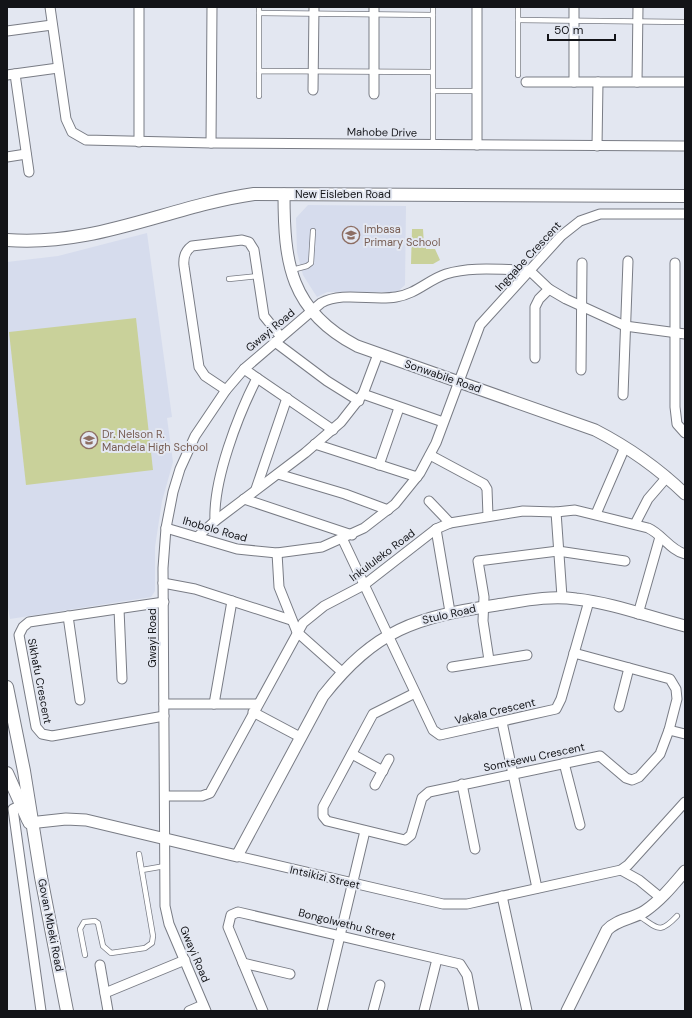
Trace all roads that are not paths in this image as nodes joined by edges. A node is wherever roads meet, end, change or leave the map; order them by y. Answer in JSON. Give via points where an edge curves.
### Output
{"nodes":[{"id":1,"x":50,"y":7,"type":"edge"},
{"id":2,"x":139,"y":7,"type":"edge"},
{"id":3,"x":212,"y":7,"type":"edge"},
{"id":4,"x":259,"y":7,"type":"edge"},
{"id":5,"x":433,"y":7,"type":"edge"},
{"id":6,"x":477,"y":7,"type":"edge"},
{"id":7,"x":518,"y":7,"type":"edge"},
{"id":8,"x":574,"y":7,"type":"edge"},
{"id":9,"x":638,"y":7,"type":"edge"},
{"id":10,"x":314,"y":10,"type":"edge"},
{"id":11,"x":374,"y":10,"type":"edge"},
{"id":12,"x":259,"y":13,"type":"junction"},
{"id":13,"x":433,"y":14,"type":"junction"},
{"id":14,"x":518,"y":20,"type":"junction"},
{"id":15,"x":574,"y":21,"type":"junction"},
{"id":16,"x":638,"y":21,"type":"junction"},
{"id":17,"x":685,"y":22,"type":"edge"},
{"id":18,"x":52,"y":25,"type":"junction"},
{"id":19,"x":7,"y":32,"type":"edge"},
{"id":20,"x":58,"y":68,"type":"junction"},
{"id":21,"x":259,"y":71,"type":"junction"},
{"id":22,"x":313,"y":72,"type":"junction"},
{"id":23,"x":374,"y":72,"type":"junction"},
{"id":24,"x":432,"y":72,"type":"junction"},
{"id":25,"x":11,"y":75,"type":"edge"},
{"id":26,"x":518,"y":75,"type":"dead end"},
{"id":27,"x":526,"y":82,"type":"dead end"},
{"id":28,"x":574,"y":82,"type":"junction"},
{"id":29,"x":598,"y":82,"type":"junction"},
{"id":30,"x":637,"y":82,"type":"junction"},
{"id":31,"x":685,"y":82,"type":"edge"},
{"id":32,"x":313,"y":90,"type":"dead end"},
{"id":33,"x":433,"y":91,"type":"junction"},
{"id":34,"x":477,"y":91,"type":"junction"},
{"id":35,"x":374,"y":94,"type":"dead end"},
{"id":36,"x":259,"y":96,"type":"dead end"},
{"id":37,"x":139,"y":142,"type":"junction"},
{"id":38,"x":211,"y":143,"type":"junction"},
{"id":39,"x":477,"y":144,"type":"junction"},
{"id":40,"x":433,"y":145,"type":"junction"},
{"id":41,"x":597,"y":146,"type":"junction"},
{"id":42,"x":685,"y":146,"type":"edge"},
{"id":43,"x":26,"y":154,"type":"junction"},
{"id":44,"x":7,"y":157,"type":"edge"},
{"id":45,"x":29,"y":172,"type":"dead end"},
{"id":46,"x":284,"y":194,"type":"junction"},
{"id":47,"x":685,"y":196,"type":"edge"},
{"id":48,"x":685,"y":214,"type":"edge"},
{"id":49,"x":313,"y":231,"type":"dead end"},
{"id":50,"x":7,"y":240,"type":"edge"},
{"id":51,"x":628,"y":261,"type":"dead end"},
{"id":52,"x":582,"y":263,"type":"dead end"},
{"id":53,"x":676,"y":263,"type":"dead end"},
{"id":54,"x":290,"y":270,"type":"junction"},
{"id":55,"x":529,"y":270,"type":"junction"},
{"id":56,"x":258,"y":276,"type":"junction"},
{"id":57,"x":229,"y":280,"type":"dead end"},
{"id":58,"x":549,"y":289,"type":"junction"},
{"id":59,"x":581,"y":307,"type":"junction"},
{"id":60,"x":312,"y":311,"type":"junction"},
{"id":61,"x":625,"y":326,"type":"junction"},
{"id":62,"x":675,"y":334,"type":"junction"},
{"id":63,"x":685,"y":334,"type":"edge"},
{"id":64,"x":278,"y":340,"type":"junction"},
{"id":65,"x":378,"y":354,"type":"junction"},
{"id":66,"x":535,"y":358,"type":"dead end"},
{"id":67,"x":244,"y":369,"type":"junction"},
{"id":68,"x":581,"y":370,"type":"dead end"},
{"id":69,"x":257,"y":378,"type":"junction"},
{"id":70,"x":457,"y":381,"type":"junction"},
{"id":71,"x":226,"y":390,"type":"junction"},
{"id":72,"x":623,"y":395,"type":"dead end"},
{"id":73,"x":287,"y":398,"type":"junction"},
{"id":74,"x":361,"y":398,"type":"junction"},
{"id":75,"x":399,"y":408,"type":"junction"},
{"id":76,"x":443,"y":422,"type":"junction"},
{"id":77,"x":333,"y":430,"type":"junction"},
{"id":78,"x":685,"y":434,"type":"edge"},
{"id":79,"x":315,"y":444,"type":"junction"},
{"id":80,"x":626,"y":447,"type":"junction"},
{"id":81,"x":430,"y":455,"type":"junction"},
{"id":82,"x":379,"y":465,"type":"junction"},
{"id":83,"x":278,"y":474,"type":"junction"},
{"id":84,"x":417,"y":477,"type":"junction"},
{"id":85,"x":667,"y":477,"type":"junction"},
{"id":86,"x":256,"y":490,"type":"junction"},
{"id":87,"x":685,"y":494,"type":"edge"},
{"id":88,"x":244,"y":499,"type":"junction"},
{"id":89,"x":429,"y":501,"type":"dead end"},
{"id":90,"x":388,"y":510,"type":"junction"},
{"id":91,"x":556,"y":512,"type":"junction"},
{"id":92,"x":596,"y":514,"type":"junction"},
{"id":93,"x":488,"y":516,"type":"junction"},
{"id":94,"x":215,"y":521,"type":"junction"},
{"id":95,"x":450,"y":523,"type":"junction"},
{"id":96,"x":635,"y":524,"type":"junction"},
{"id":97,"x":166,"y":528,"type":"junction"},
{"id":98,"x":436,"y":529,"type":"junction"},
{"id":99,"x":352,"y":534,"type":"junction"},
{"id":100,"x":197,"y":537,"type":"junction"},
{"id":101,"x":660,"y":537,"type":"junction"},
{"id":102,"x":342,"y":538,"type":"junction"},
{"id":103,"x":558,"y":551,"type":"junction"},
{"id":104,"x":277,"y":553,"type":"junction"},
{"id":105,"x":685,"y":554,"type":"edge"},
{"id":106,"x":625,"y":562,"type":"dead end"},
{"id":107,"x":163,"y":582,"type":"junction"},
{"id":108,"x":364,"y":585,"type":"junction"},
{"id":109,"x":562,"y":597,"type":"junction"},
{"id":110,"x":589,"y":601,"type":"junction"},
{"id":111,"x":164,"y":602,"type":"junction"},
{"id":112,"x":232,"y":602,"type":"junction"},
{"id":113,"x":484,"y":607,"type":"junction"},
{"id":114,"x":119,"y":609,"type":"junction"},
{"id":115,"x":450,"y":612,"type":"junction"},
{"id":116,"x":638,"y":614,"type":"junction"},
{"id":117,"x":68,"y":616,"type":"junction"},
{"id":118,"x":291,"y":620,"type":"junction"},
{"id":119,"x":685,"y":626,"type":"edge"},
{"id":120,"x":297,"y":632,"type":"junction"},
{"id":121,"x":388,"y":635,"type":"junction"},
{"id":122,"x":574,"y":653,"type":"junction"},
{"id":123,"x":527,"y":655,"type":"dead end"},
{"id":124,"x":489,"y":660,"type":"junction"},
{"id":125,"x":452,"y":667,"type":"dead end"},
{"id":126,"x":629,"y":668,"type":"junction"},
{"id":127,"x":342,"y":672,"type":"junction"},
{"id":128,"x":122,"y":679,"type":"dead end"},
{"id":129,"x":7,"y":687,"type":"edge"},
{"id":130,"x":415,"y":693,"type":"junction"},
{"id":131,"x":80,"y":700,"type":"dead end"},
{"id":132,"x":164,"y":704,"type":"junction"},
{"id":133,"x":214,"y":704,"type":"junction"},
{"id":134,"x":619,"y":707,"type":"dead end"},
{"id":135,"x":256,"y":708,"type":"junction"},
{"id":136,"x":164,"y":716,"type":"junction"},
{"id":137,"x":502,"y":722,"type":"junction"},
{"id":138,"x":669,"y":730,"type":"junction"},
{"id":139,"x":685,"y":734,"type":"edge"},
{"id":140,"x":300,"y":737,"type":"junction"},
{"id":141,"x":352,"y":754,"type":"junction"},
{"id":142,"x":389,"y":759,"type":"dead end"},
{"id":143,"x":564,"y":762,"type":"junction"},
{"id":144,"x":383,"y":771,"type":"junction"},
{"id":145,"x":7,"y":772,"type":"edge"},
{"id":146,"x":513,"y":773,"type":"junction"},
{"id":147,"x":462,"y":784,"type":"junction"},
{"id":148,"x":375,"y":785,"type":"dead end"},
{"id":149,"x":165,"y":796,"type":"junction"},
{"id":150,"x":685,"y":802,"type":"edge"},
{"id":151,"x":21,"y":805,"type":"junction"},
{"id":152,"x":31,"y":823,"type":"junction"},
{"id":153,"x":580,"y":825,"type":"dead end"},
{"id":154,"x":365,"y":831,"type":"junction"},
{"id":155,"x":164,"y":838,"type":"junction"},
{"id":156,"x":475,"y":849,"type":"dead end"},
{"id":157,"x":139,"y":854,"type":"dead end"},
{"id":158,"x":237,"y":856,"type":"junction"},
{"id":159,"x":165,"y":866,"type":"junction"},
{"id":160,"x":142,"y":870,"type":"junction"},
{"id":161,"x":621,"y":870,"type":"junction"},
{"id":162,"x":685,"y":871,"type":"edge"},
{"id":163,"x":353,"y":883,"type":"junction"},
{"id":164,"x":537,"y":888,"type":"junction"},
{"id":165,"x":502,"y":896,"type":"junction"},
{"id":166,"x":661,"y":898,"type":"junction"},
{"id":167,"x":637,"y":915,"type":"junction"},
{"id":168,"x":677,"y":916,"type":"dead end"},
{"id":169,"x":340,"y":935,"type":"junction"},
{"id":170,"x":85,"y":955,"type":"dead end"},
{"id":171,"x":437,"y":959,"type":"junction"},
{"id":172,"x":185,"y":960,"type":"junction"},
{"id":173,"x":243,"y":963,"type":"junction"},
{"id":174,"x":100,"y":964,"type":"dead end"},
{"id":175,"x":290,"y":974,"type":"dead end"},
{"id":176,"x":380,"y":985,"type":"dead end"},
{"id":177,"x":105,"y":993,"type":"junction"},
{"id":178,"x":205,"y":1008,"type":"edge"},
{"id":179,"x":41,"y":1011,"type":"edge"},
{"id":180,"x":67,"y":1011,"type":"edge"},
{"id":181,"x":108,"y":1011,"type":"edge"},
{"id":182,"x":189,"y":1011,"type":"edge"},
{"id":183,"x":263,"y":1011,"type":"edge"},
{"id":184,"x":322,"y":1011,"type":"edge"},
{"id":185,"x":374,"y":1011,"type":"edge"},
{"id":186,"x":424,"y":1011,"type":"edge"},
{"id":187,"x":474,"y":1011,"type":"edge"},
{"id":188,"x":527,"y":1011,"type":"edge"},
{"id":189,"x":567,"y":1011,"type":"edge"}],
"edges":[{"from":1,"to":18,"type":"street"},
{"from":2,"to":37,"type":"street"},
{"from":3,"to":38,"type":"street"},
{"from":4,"to":12,"type":"lane"},
{"from":5,"to":13,"type":"lane"},
{"from":6,"to":34,"type":"street"},
{"from":7,"to":14,"type":"lane"},
{"from":8,"to":15,"type":"street"},
{"from":9,"to":16,"type":"street"},
{"from":10,"to":11,"type":"lane"},
{"from":10,"to":12,"type":"lane"},
{"from":10,"to":22,"type":"street"},
{"from":11,"to":13,"type":"lane"},
{"from":11,"to":23,"type":"street"},
{"from":12,"to":21,"type":"lane"},
{"from":13,"to":24,"type":"lane"},
{"from":14,"to":15,"type":"lane"},
{"from":14,"to":26,"type":"lane"},
{"from":15,"to":16,"type":"lane"},
{"from":15,"to":28,"type":"street"},
{"from":16,"to":17,"type":"lane"},
{"from":16,"to":30,"type":"street"},
{"from":18,"to":19,"type":"street"},
{"from":18,"to":20,"type":"street"},
{"from":20,"to":25,"type":"street"},
{"from":20,"to":37,"type":"street","name":"Mahobe Drive","via":[[69,129],[79,138],[95,141]]},
{"from":21,"to":22,"type":"lane"},
{"from":21,"to":36,"type":"lane"},
{"from":22,"to":23,"type":"lane"},
{"from":22,"to":32,"type":"street"},
{"from":23,"to":24,"type":"lane"},
{"from":23,"to":35,"type":"street"},
{"from":24,"to":33,"type":"lane"},
{"from":25,"to":43,"type":"street"},
{"from":27,"to":28,"type":"street"},
{"from":28,"to":29,"type":"street"},
{"from":29,"to":30,"type":"street"},
{"from":29,"to":41,"type":"street"},
{"from":30,"to":31,"type":"street"},
{"from":33,"to":34,"type":"lane"},
{"from":33,"to":40,"type":"lane"},
{"from":34,"to":39,"type":"street"},
{"from":37,"to":38,"type":"street","name":"Mahobe Drive"},
{"from":38,"to":40,"type":"street","name":"Mahobe Drive"},
{"from":39,"to":40,"type":"street","name":"Mahobe Drive"},
{"from":39,"to":41,"type":"street","name":"Mahobe Drive"},
{"from":41,"to":42,"type":"street","name":"Mahobe Drive"},
{"from":43,"to":44,"type":"street"},
{"from":43,"to":45,"type":"street"},
{"from":46,"to":47,"type":"main road","name":"New Eisleben Road"},
{"from":46,"to":50,"type":"main road","name":"New Eisleben Road","via":[[254,194],[231,198],[81,237]]},
{"from":46,"to":54,"type":"street","name":"Sonwabile Road","via":[[285,244]]},
{"from":48,"to":55,"type":"street","name":"Ingqabe Crescent","via":[[610,213],[591,217],[571,227]]},
{"from":49,"to":54,"type":"lane","via":[[311,263]]},
{"from":51,"to":61,"type":"street"},
{"from":52,"to":59,"type":"street"},
{"from":53,"to":62,"type":"street"},
{"from":54,"to":60,"type":"street","name":"Sonwabile Road"},
{"from":55,"to":58,"type":"street"},
{"from":55,"to":60,"type":"street","name":"Gwayi Road","via":[[456,271],[406,295],[385,298],[333,298]]},
{"from":55,"to":70,"type":"street","name":"Ingqabe Crescent","via":[[480,325]]},
{"from":56,"to":57,"type":"lane"},
{"from":56,"to":64,"type":"street","via":[[264,316]]},
{"from":56,"to":71,"type":"street","via":[[253,247],[245,240],[192,246],[185,254],[184,266],[198,367]]},
{"from":58,"to":59,"type":"street"},
{"from":58,"to":66,"type":"street","via":[[535,307]]},
{"from":59,"to":61,"type":"street"},
{"from":59,"to":68,"type":"street"},
{"from":60,"to":64,"type":"street","name":"Gwayi Road"},
{"from":60,"to":65,"type":"street","name":"Sonwabile Road","via":[[326,326],[345,340]]},
{"from":61,"to":62,"type":"street"},
{"from":61,"to":72,"type":"street"},
{"from":62,"to":63,"type":"street"},
{"from":62,"to":78,"type":"street","via":[[675,418]]},
{"from":64,"to":67,"type":"street","name":"Gwayi Road"},
{"from":64,"to":74,"type":"street","via":[[327,381]]},
{"from":65,"to":70,"type":"street","name":"Sonwabile Road"},
{"from":65,"to":74,"type":"street"},
{"from":67,"to":69,"type":"street"},
{"from":67,"to":71,"type":"street","name":"Gwayi Road"},
{"from":69,"to":73,"type":"street"},
{"from":69,"to":94,"type":"street","via":[[241,412],[219,482],[214,511]]},
{"from":70,"to":76,"type":"street","name":"Ihobolo Road"},
{"from":70,"to":80,"type":"street","name":"Sonwabile Road","via":[[595,430]]},
{"from":71,"to":97,"type":"street","name":"Gwayi Road","via":[[188,449],[173,492]]},
{"from":73,"to":77,"type":"street"},
{"from":73,"to":86,"type":"street"},
{"from":74,"to":75,"type":"street"},
{"from":74,"to":77,"type":"street"},
{"from":75,"to":76,"type":"street"},
{"from":75,"to":82,"type":"street"},
{"from":76,"to":81,"type":"street","name":"Ihobolo Road"},
{"from":77,"to":79,"type":"street"},
{"from":79,"to":82,"type":"street"},
{"from":79,"to":83,"type":"street"},
{"from":80,"to":85,"type":"street","name":"Sonwabile Road"},
{"from":80,"to":92,"type":"street"},
{"from":81,"to":84,"type":"street","name":"Ihobolo Road"},
{"from":81,"to":93,"type":"street","via":[[484,484]]},
{"from":82,"to":84,"type":"street"},
{"from":83,"to":86,"type":"street"},
{"from":83,"to":90,"type":"street"},
{"from":84,"to":90,"type":"street","name":"Ihobolo Road"},
{"from":85,"to":87,"type":"street","name":"Sonwabile Road"},
{"from":85,"to":96,"type":"street","via":[[648,498]]},
{"from":86,"to":88,"type":"street"},
{"from":88,"to":94,"type":"street"},
{"from":88,"to":99,"type":"street"},
{"from":89,"to":95,"type":"street"},
{"from":90,"to":99,"type":"street","name":"Ihobolo Road"},
{"from":91,"to":92,"type":"street","name":"Inkululeko Road","via":[[575,510]]},
{"from":91,"to":93,"type":"street","name":"Inkululeko Road","via":[[523,510]]},
{"from":91,"to":103,"type":"street"},
{"from":92,"to":96,"type":"street","name":"Inkululeko Road"},
{"from":93,"to":95,"type":"street","name":"Inkululeko Road"},
{"from":94,"to":100,"type":"street"},
{"from":95,"to":98,"type":"street","name":"Inkululeko Road"},
{"from":96,"to":101,"type":"street","name":"Inkululeko Road","via":[[653,530]]},
{"from":97,"to":100,"type":"street","name":"Ihobolo Road"},
{"from":97,"to":107,"type":"street","name":"Gwayi Road"},
{"from":98,"to":108,"type":"street","name":"Inkululeko Road"},
{"from":98,"to":115,"type":"street"},
{"from":99,"to":102,"type":"street","name":"Ihobolo Road"},
{"from":100,"to":104,"type":"street","name":"Ihobolo Road","via":[[236,549]]},
{"from":101,"to":105,"type":"street","name":"Inkululeko Road","via":[[677,551]]},
{"from":101,"to":116,"type":"street"},
{"from":102,"to":104,"type":"street","name":"Ihobolo Road","via":[[308,550]]},
{"from":102,"to":108,"type":"street","name":"Vakala Crescent"},
{"from":103,"to":106,"type":"street"},
{"from":103,"to":109,"type":"street"},
{"from":103,"to":113,"type":"street","via":[[478,561]]},
{"from":104,"to":118,"type":"street","via":[[279,588]]},
{"from":107,"to":111,"type":"street","name":"Gwayi Road"},
{"from":107,"to":112,"type":"street"},
{"from":108,"to":120,"type":"street","name":"Inkululeko Road","via":[[314,612]]},
{"from":108,"to":121,"type":"street","name":"Vakala Crescent"},
{"from":109,"to":110,"type":"street","name":"Stulo Road"},
{"from":109,"to":113,"type":"street","name":"Stulo Road"},
{"from":110,"to":116,"type":"street","name":"Stulo Road"},
{"from":110,"to":122,"type":"street","name":"Vakala Crescent"},
{"from":111,"to":114,"type":"street","name":"Sikhafu Crescent"},
{"from":111,"to":132,"type":"street","name":"Gwayi Road"},
{"from":112,"to":118,"type":"street"},
{"from":112,"to":133,"type":"street"},
{"from":113,"to":115,"type":"street","name":"Stulo Road"},
{"from":113,"to":124,"type":"street","via":[[483,621]]},
{"from":114,"to":117,"type":"street","name":"Sikhafu Crescent"},
{"from":114,"to":128,"type":"street"},
{"from":115,"to":121,"type":"street","name":"Stulo Road","via":[[419,621]]},
{"from":116,"to":119,"type":"street","name":"Stulo Road"},
{"from":117,"to":131,"type":"street"},
{"from":117,"to":136,"type":"street","name":"Sikhafu Crescent","via":[[30,622],[19,632],[38,732],[52,736]]},
{"from":118,"to":120,"type":"street"},
{"from":120,"to":127,"type":"street"},
{"from":120,"to":135,"type":"street","name":"Inkululeko Road"},
{"from":121,"to":127,"type":"street","name":"Stulo Road","via":[[362,653]]},
{"from":121,"to":130,"type":"street","name":"Vakala Crescent"},
{"from":122,"to":126,"type":"street","name":"Somtsewu Crescent"},
{"from":122,"to":137,"type":"street","name":"Vakala Crescent","via":[[556,708]]},
{"from":123,"to":124,"type":"street"},
{"from":124,"to":125,"type":"street"},
{"from":126,"to":134,"type":"street"},
{"from":126,"to":138,"type":"street","name":"Somtsewu Crescent","via":[[670,679],[676,689],[677,699]]},
{"from":127,"to":140,"type":"street","name":"Stulo Road","via":[[323,696]]},
{"from":129,"to":152,"type":"main road","name":"Govan Mbeki Road"},
{"from":130,"to":137,"type":"street","name":"Vakala Crescent","via":[[433,730],[440,735]]},
{"from":130,"to":141,"type":"street","name":"Somtsewu Crescent","via":[[373,714]]},
{"from":132,"to":133,"type":"street"},
{"from":132,"to":136,"type":"street","name":"Gwayi Road"},
{"from":133,"to":135,"type":"street"},
{"from":135,"to":140,"type":"street"},
{"from":135,"to":149,"type":"street","name":"Inkululeko Road","via":[[210,793],[202,796]]},
{"from":136,"to":149,"type":"street","name":"Gwayi Road"},
{"from":137,"to":146,"type":"street"},
{"from":138,"to":139,"type":"street"},
{"from":138,"to":143,"type":"street","name":"Somtsewu Crescent","via":[[660,754],[639,777],[632,780],[600,756]]},
{"from":140,"to":158,"type":"street","name":"Stulo Road"},
{"from":141,"to":144,"type":"street"},
{"from":141,"to":154,"type":"street","name":"Somtsewu Crescent","via":[[322,813],[324,819],[330,822]]},
{"from":142,"to":144,"type":"street"},
{"from":143,"to":146,"type":"street","name":"Somtsewu Crescent"},
{"from":143,"to":153,"type":"street"},
{"from":144,"to":148,"type":"street"},
{"from":145,"to":151,"type":"main road","name":"Govan Mbeki Road"},
{"from":146,"to":147,"type":"street","name":"Somtsewu Crescent"},
{"from":146,"to":164,"type":"street"},
{"from":147,"to":154,"type":"street","name":"Somtsewu Crescent","via":[[424,795],[412,836],[407,839]]},
{"from":147,"to":156,"type":"street"},
{"from":149,"to":155,"type":"street","name":"Gwayi Road"},
{"from":150,"to":161,"type":"street"},
{"from":151,"to":152,"type":"main road","name":"Govan Mbeki Road"},
{"from":151,"to":179,"type":"street","via":[[13,809]]},
{"from":152,"to":155,"type":"street","name":"Intsikizi Street","via":[[66,819],[86,820]]},
{"from":152,"to":180,"type":"main road","name":"Govan Mbeki Road"},
{"from":154,"to":163,"type":"street"},
{"from":155,"to":158,"type":"street","name":"Intsikizi Street"},
{"from":155,"to":159,"type":"street","name":"Gwayi Road"},
{"from":157,"to":160,"type":"lane"},
{"from":158,"to":163,"type":"street","name":"Intsikizi Street"},
{"from":159,"to":160,"type":"lane"},
{"from":159,"to":172,"type":"street","name":"Gwayi Road","via":[[166,915]]},
{"from":160,"to":170,"type":"lane","via":[[153,936],[150,945],[145,948],[108,952],[103,946],[99,924],[95,921],[88,922],[83,923],[81,927]]},
{"from":161,"to":164,"type":"street","name":"Intsikizi Street"},
{"from":161,"to":166,"type":"street","via":[[639,880]]},
{"from":162,"to":166,"type":"street"},
{"from":163,"to":165,"type":"street","name":"Intsikizi Street","via":[[454,905]]},
{"from":163,"to":169,"type":"street"},
{"from":164,"to":165,"type":"street","name":"Intsikizi Street"},
{"from":165,"to":188,"type":"street"},
{"from":166,"to":167,"type":"street"},
{"from":167,"to":168,"type":"lane","via":[[662,928],[667,927]]},
{"from":167,"to":189,"type":"street","via":[[617,922],[607,930]]},
{"from":169,"to":171,"type":"street","name":"Bongolwethu Street"},
{"from":169,"to":173,"type":"street","name":"Bongolwethu Street","via":[[238,912],[231,915],[228,927]]},
{"from":169,"to":184,"type":"street"},
{"from":171,"to":186,"type":"street"},
{"from":171,"to":187,"type":"street","name":"Bongolwethu Street","via":[[460,964],[465,969]]},
{"from":172,"to":177,"type":"street"},
{"from":172,"to":178,"type":"street","name":"Gwayi Road"},
{"from":173,"to":175,"type":"street"},
{"from":173,"to":183,"type":"street","name":"Bongolwethu Street"},
{"from":174,"to":177,"type":"street"},
{"from":176,"to":185,"type":"street"},
{"from":177,"to":181,"type":"street"},
{"from":178,"to":182,"type":"street"}]}
